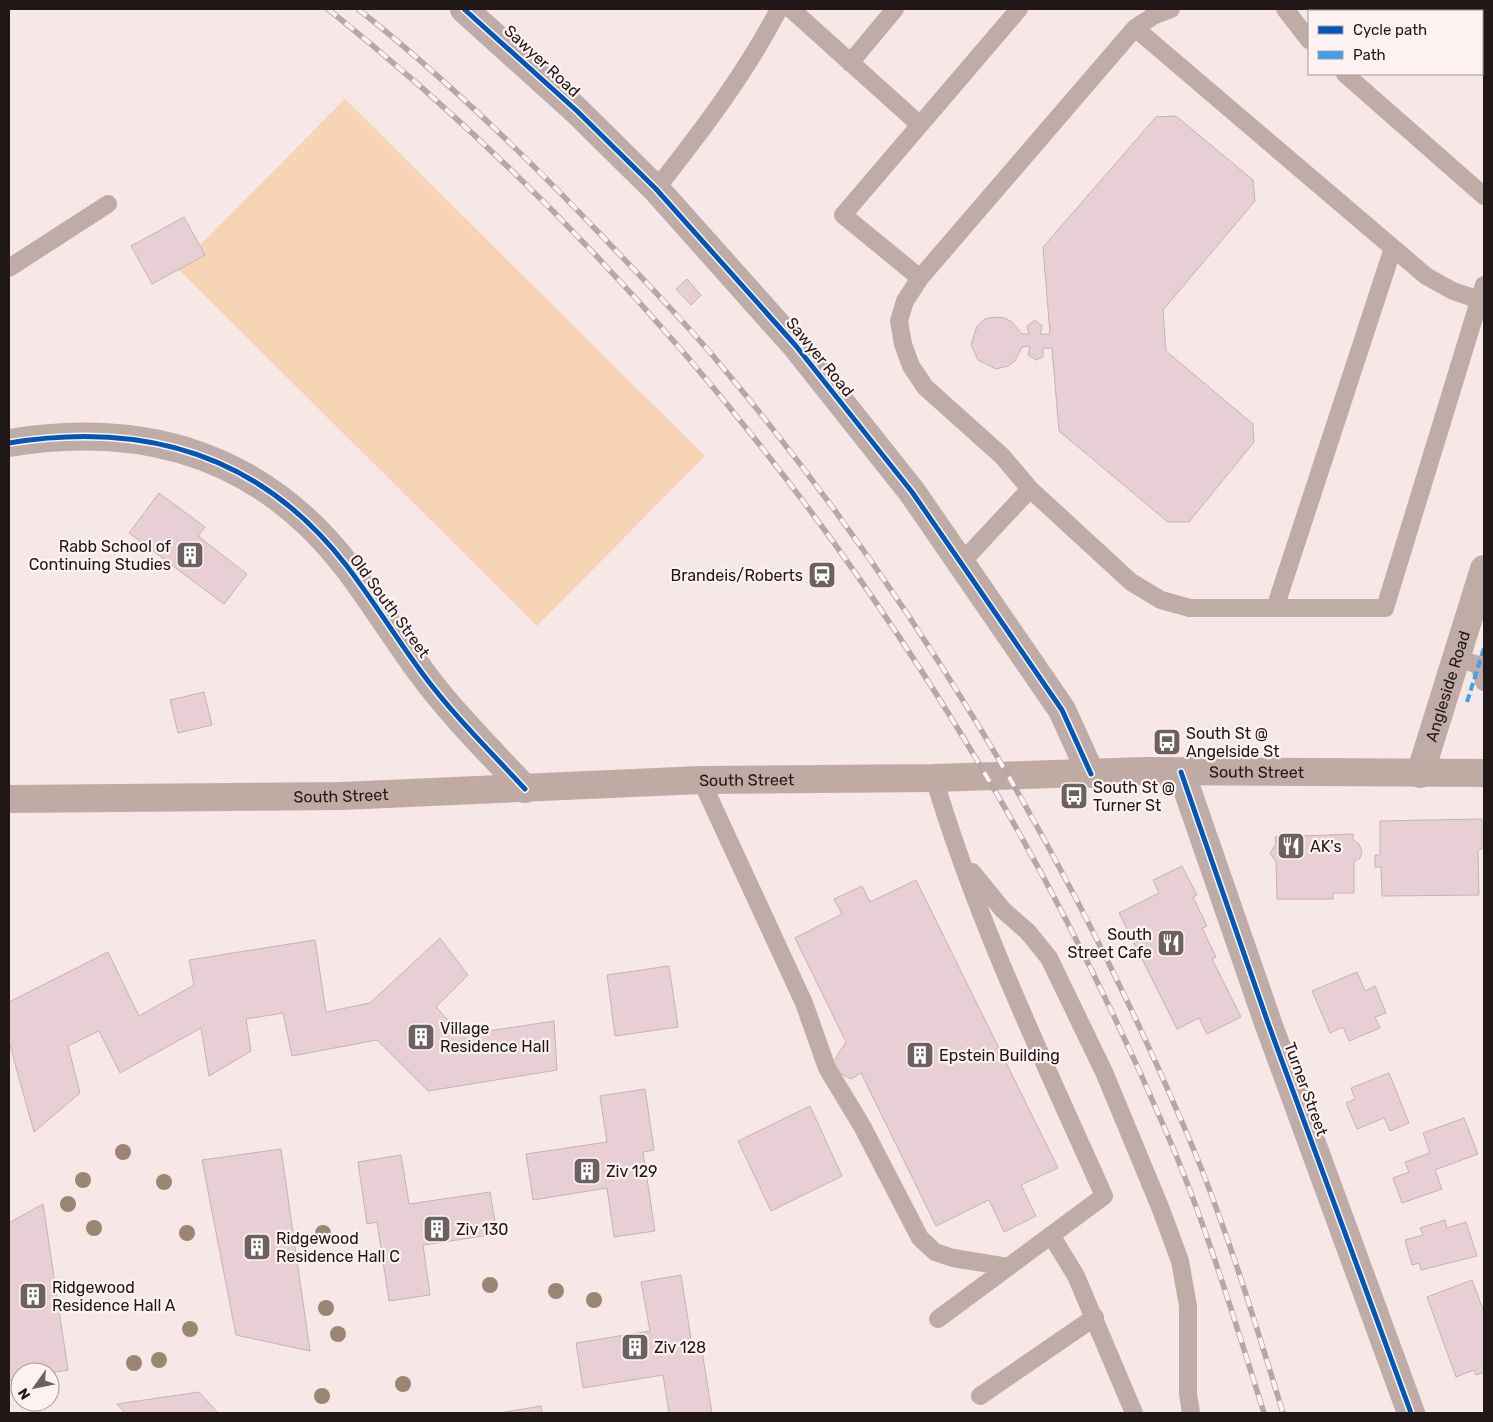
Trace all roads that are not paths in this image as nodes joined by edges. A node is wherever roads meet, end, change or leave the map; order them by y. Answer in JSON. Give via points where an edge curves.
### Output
{"nodes":[{"id":1,"x":464,"y":9,"type":"edge"},
{"id":2,"x":779,"y":9,"type":"edge"},
{"id":3,"x":791,"y":9,"type":"edge"},
{"id":4,"x":895,"y":9,"type":"edge"},
{"id":5,"x":1019,"y":9,"type":"edge"},
{"id":6,"x":1171,"y":9,"type":"edge"},
{"id":7,"x":1285,"y":9,"type":"edge"},
{"id":8,"x":1135,"y":28,"type":"junction"},
{"id":9,"x":1308,"y":39,"type":"edge"},
{"id":10,"x":850,"y":63,"type":"junction"},
{"id":11,"x":1346,"y":75,"type":"edge"},
{"id":12,"x":920,"y":125,"type":"junction"},
{"id":13,"x":656,"y":189,"type":"junction"},
{"id":14,"x":1484,"y":196,"type":"edge"},
{"id":15,"x":108,"y":204,"type":"dead end"},
{"id":16,"x":1393,"y":248,"type":"junction"},
{"id":17,"x":9,"y":268,"type":"edge"},
{"id":18,"x":920,"y":278,"type":"junction"},
{"id":19,"x":1482,"y":293,"type":"edge"},
{"id":20,"x":9,"y":443,"type":"edge"},
{"id":21,"x":1030,"y":489,"type":"junction"},
{"id":22,"x":961,"y":563,"type":"junction"},
{"id":23,"x":1484,"y":569,"type":"edge"},
{"id":24,"x":1275,"y":608,"type":"junction"},
{"id":25,"x":1456,"y":658,"type":"junction"},
{"id":26,"x":1484,"y":682,"type":"edge"},
{"id":27,"x":1181,"y":772,"type":"junction"},
{"id":28,"x":1484,"y":773,"type":"edge"},
{"id":29,"x":1091,"y":774,"type":"junction"},
{"id":30,"x":1420,"y":774,"type":"junction"},
{"id":31,"x":934,"y":778,"type":"junction"},
{"id":32,"x":701,"y":780,"type":"junction"},
{"id":33,"x":525,"y":789,"type":"junction"},
{"id":34,"x":9,"y":799,"type":"edge"},
{"id":35,"x":961,"y":857,"type":"junction"},
{"id":36,"x":1051,"y":1235,"type":"junction"},
{"id":37,"x":1008,"y":1267,"type":"junction"},
{"id":38,"x":1095,"y":1317,"type":"junction"},
{"id":39,"x":938,"y":1319,"type":"dead end"},
{"id":40,"x":980,"y":1396,"type":"dead end"},
{"id":41,"x":1128,"y":1411,"type":"edge"},
{"id":42,"x":1191,"y":1413,"type":"edge"},
{"id":43,"x":1411,"y":1413,"type":"edge"}],
"edges":[{"from":1,"to":13,"type":"street","name":"Sawyer Road","via":[[577,110]]},
{"from":2,"to":13,"type":"lane","via":[[738,79]]},
{"from":3,"to":10,"type":"lane"},
{"from":4,"to":10,"type":"lane"},
{"from":5,"to":12,"type":"lane"},
{"from":6,"to":8,"type":"lane"},
{"from":7,"to":9,"type":"lane"},
{"from":8,"to":16,"type":"lane"},
{"from":8,"to":18,"type":"lane"},
{"from":10,"to":12,"type":"lane"},
{"from":11,"to":14,"type":"lane"},
{"from":12,"to":18,"type":"lane","via":[[843,215]]},
{"from":13,"to":22,"type":"street","name":"Sawyer Road","via":[[796,346],[912,492]]},
{"from":15,"to":17,"type":"lane"},
{"from":16,"to":19,"type":"lane","via":[[1426,276],[1453,291]]},
{"from":16,"to":24,"type":"lane"},
{"from":18,"to":21,"type":"lane","via":[[905,301],[900,321],[903,344],[911,366],[926,387],[1002,456]]},
{"from":19,"to":24,"type":"lane","via":[[1385,608]]},
{"from":20,"to":33,"type":"street","name":"Old South Street","via":[[34,438],[81,436],[169,445],[218,461],[258,484],[319,534],[345,564],[423,674]]},
{"from":21,"to":22,"type":"lane"},
{"from":21,"to":24,"type":"lane","via":[[1131,582],[1161,600],[1190,608]]},
{"from":22,"to":29,"type":"street","name":"Sawyer Road","via":[[1062,710]]},
{"from":23,"to":25,"type":"street","name":"Angleside Road"},
{"from":25,"to":26,"type":"lane","via":[[1479,664]]},
{"from":25,"to":30,"type":"street","name":"Angleside Road"},
{"from":27,"to":29,"type":"main road","name":"South Street"},
{"from":27,"to":30,"type":"main road","name":"South Street"},
{"from":27,"to":43,"type":"street","name":"Turner Street","via":[[1268,1023]]},
{"from":28,"to":30,"type":"main road","name":"South Street"},
{"from":29,"to":31,"type":"main road","name":"South Street"},
{"from":31,"to":32,"type":"main road","name":"South Street"},
{"from":31,"to":35,"type":"lane"},
{"from":32,"to":33,"type":"main road","name":"South Street"},
{"from":32,"to":37,"type":"lane","via":[[804,1003],[827,1068],[862,1126],[920,1238],[935,1252],[953,1258]]},
{"from":33,"to":34,"type":"main road","name":"South Street","via":[[342,796]]},
{"from":35,"to":36,"type":"lane","via":[[1018,1002],[1104,1196]]},
{"from":35,"to":42,"type":"lane","via":[[983,888],[1028,932],[1049,958],[1104,1072],[1160,1207],[1180,1261],[1188,1306]]},
{"from":36,"to":37,"type":"lane"},
{"from":36,"to":38,"type":"lane","via":[[1076,1276]]},
{"from":37,"to":39,"type":"lane"},
{"from":38,"to":40,"type":"lane"},
{"from":38,"to":41,"type":"lane"}]}
